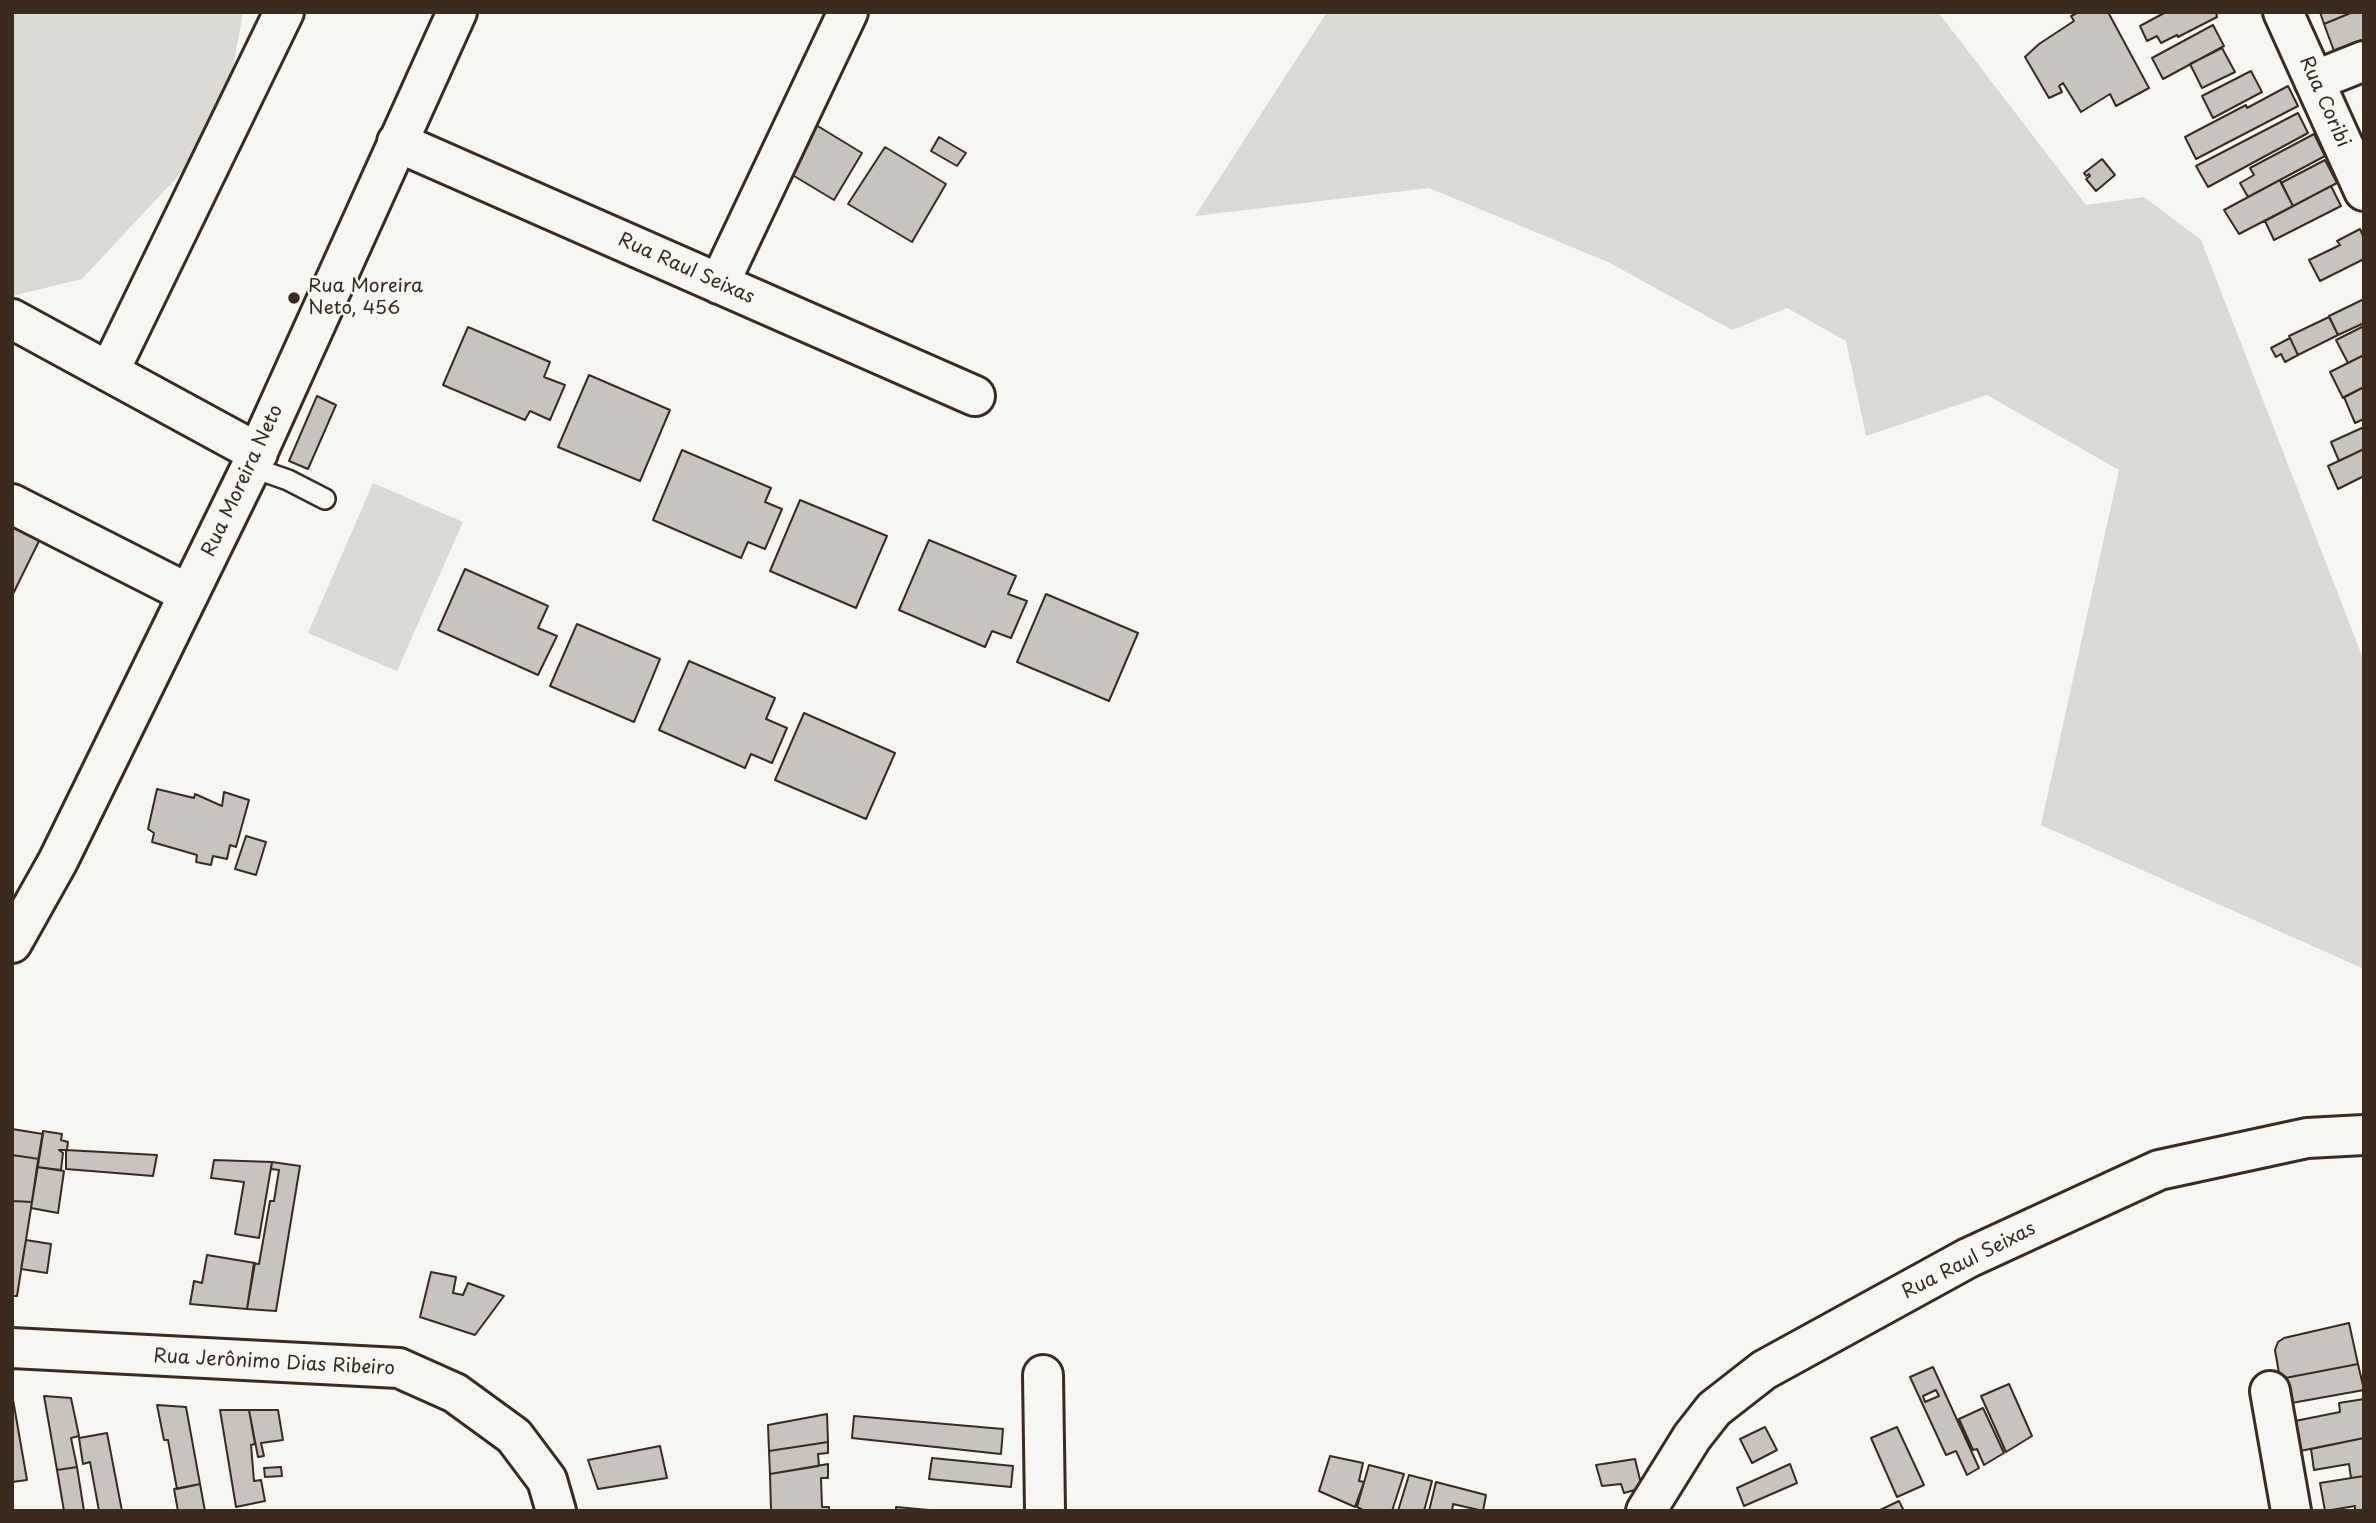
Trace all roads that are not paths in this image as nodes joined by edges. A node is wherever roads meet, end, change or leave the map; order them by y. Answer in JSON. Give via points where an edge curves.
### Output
{"nodes":[{"id":1,"x":284,"y":12,"type":"edge"},
{"id":2,"x":457,"y":12,"type":"edge"},
{"id":3,"x":848,"y":12,"type":"edge"},
{"id":4,"x":2283,"y":12,"type":"edge"},
{"id":5,"x":2364,"y":61,"type":"edge"},
{"id":6,"x":2314,"y":81,"type":"junction"},
{"id":7,"x":397,"y":142,"type":"junction"},
{"id":8,"x":2364,"y":191,"type":"edge"},
{"id":9,"x":719,"y":284,"type":"junction"},
{"id":10,"x":12,"y":319,"type":"edge"},
{"id":11,"x":109,"y":372,"type":"junction"},
{"id":12,"x":975,"y":396,"type":"dead end"},
{"id":13,"x":254,"y":460,"type":"junction"},
{"id":14,"x":325,"y":499,"type":"dead end"},
{"id":15,"x":12,"y":504,"type":"edge"},
{"id":16,"x":189,"y":594,"type":"junction"},
{"id":17,"x":12,"y":943,"type":"edge"},
{"id":18,"x":2364,"y":1135,"type":"edge"},
{"id":19,"x":12,"y":1348,"type":"edge"},
{"id":20,"x":1043,"y":1375,"type":"dead end"},
{"id":21,"x":2270,"y":1391,"type":"dead end"},
{"id":22,"x":556,"y":1511,"type":"edge"},
{"id":23,"x":1045,"y":1511,"type":"edge"},
{"id":24,"x":1646,"y":1511,"type":"edge"},
{"id":25,"x":2291,"y":1511,"type":"edge"}],
"edges":[{"from":1,"to":11,"type":"street"},
{"from":2,"to":7,"type":"street","name":"Rua Moreira Neto"},
{"from":3,"to":9,"type":"street"},
{"from":4,"to":6,"type":"street","name":"Rua Coribi"},
{"from":5,"to":6,"type":"street"},
{"from":6,"to":8,"type":"street","name":"Rua Coribi"},
{"from":7,"to":9,"type":"street","name":"Rua Raul Seixas"},
{"from":7,"to":13,"type":"street","name":"Rua Moreira Neto"},
{"from":9,"to":12,"type":"street","name":"Rua Raul Seixas"},
{"from":10,"to":11,"type":"street"},
{"from":11,"to":13,"type":"street"},
{"from":13,"to":14,"type":"lane"},
{"from":13,"to":16,"type":"street","name":"Rua Moreira Neto"},
{"from":15,"to":16,"type":"street"},
{"from":16,"to":17,"type":"street","name":"Rua Moreira Neto","via":[[58,861]]},
{"from":18,"to":24,"type":"street","name":"Rua Raul Seixas","via":[[2307,1138],[2159,1170],[1968,1258],[1764,1370],[1714,1409]]},
{"from":19,"to":22,"type":"street","name":"Rua Jerônimo Dias Ribeiro","via":[[399,1368],[455,1393],[514,1436],[547,1480]]},
{"from":20,"to":23,"type":"street"},
{"from":21,"to":25,"type":"street"}]}
